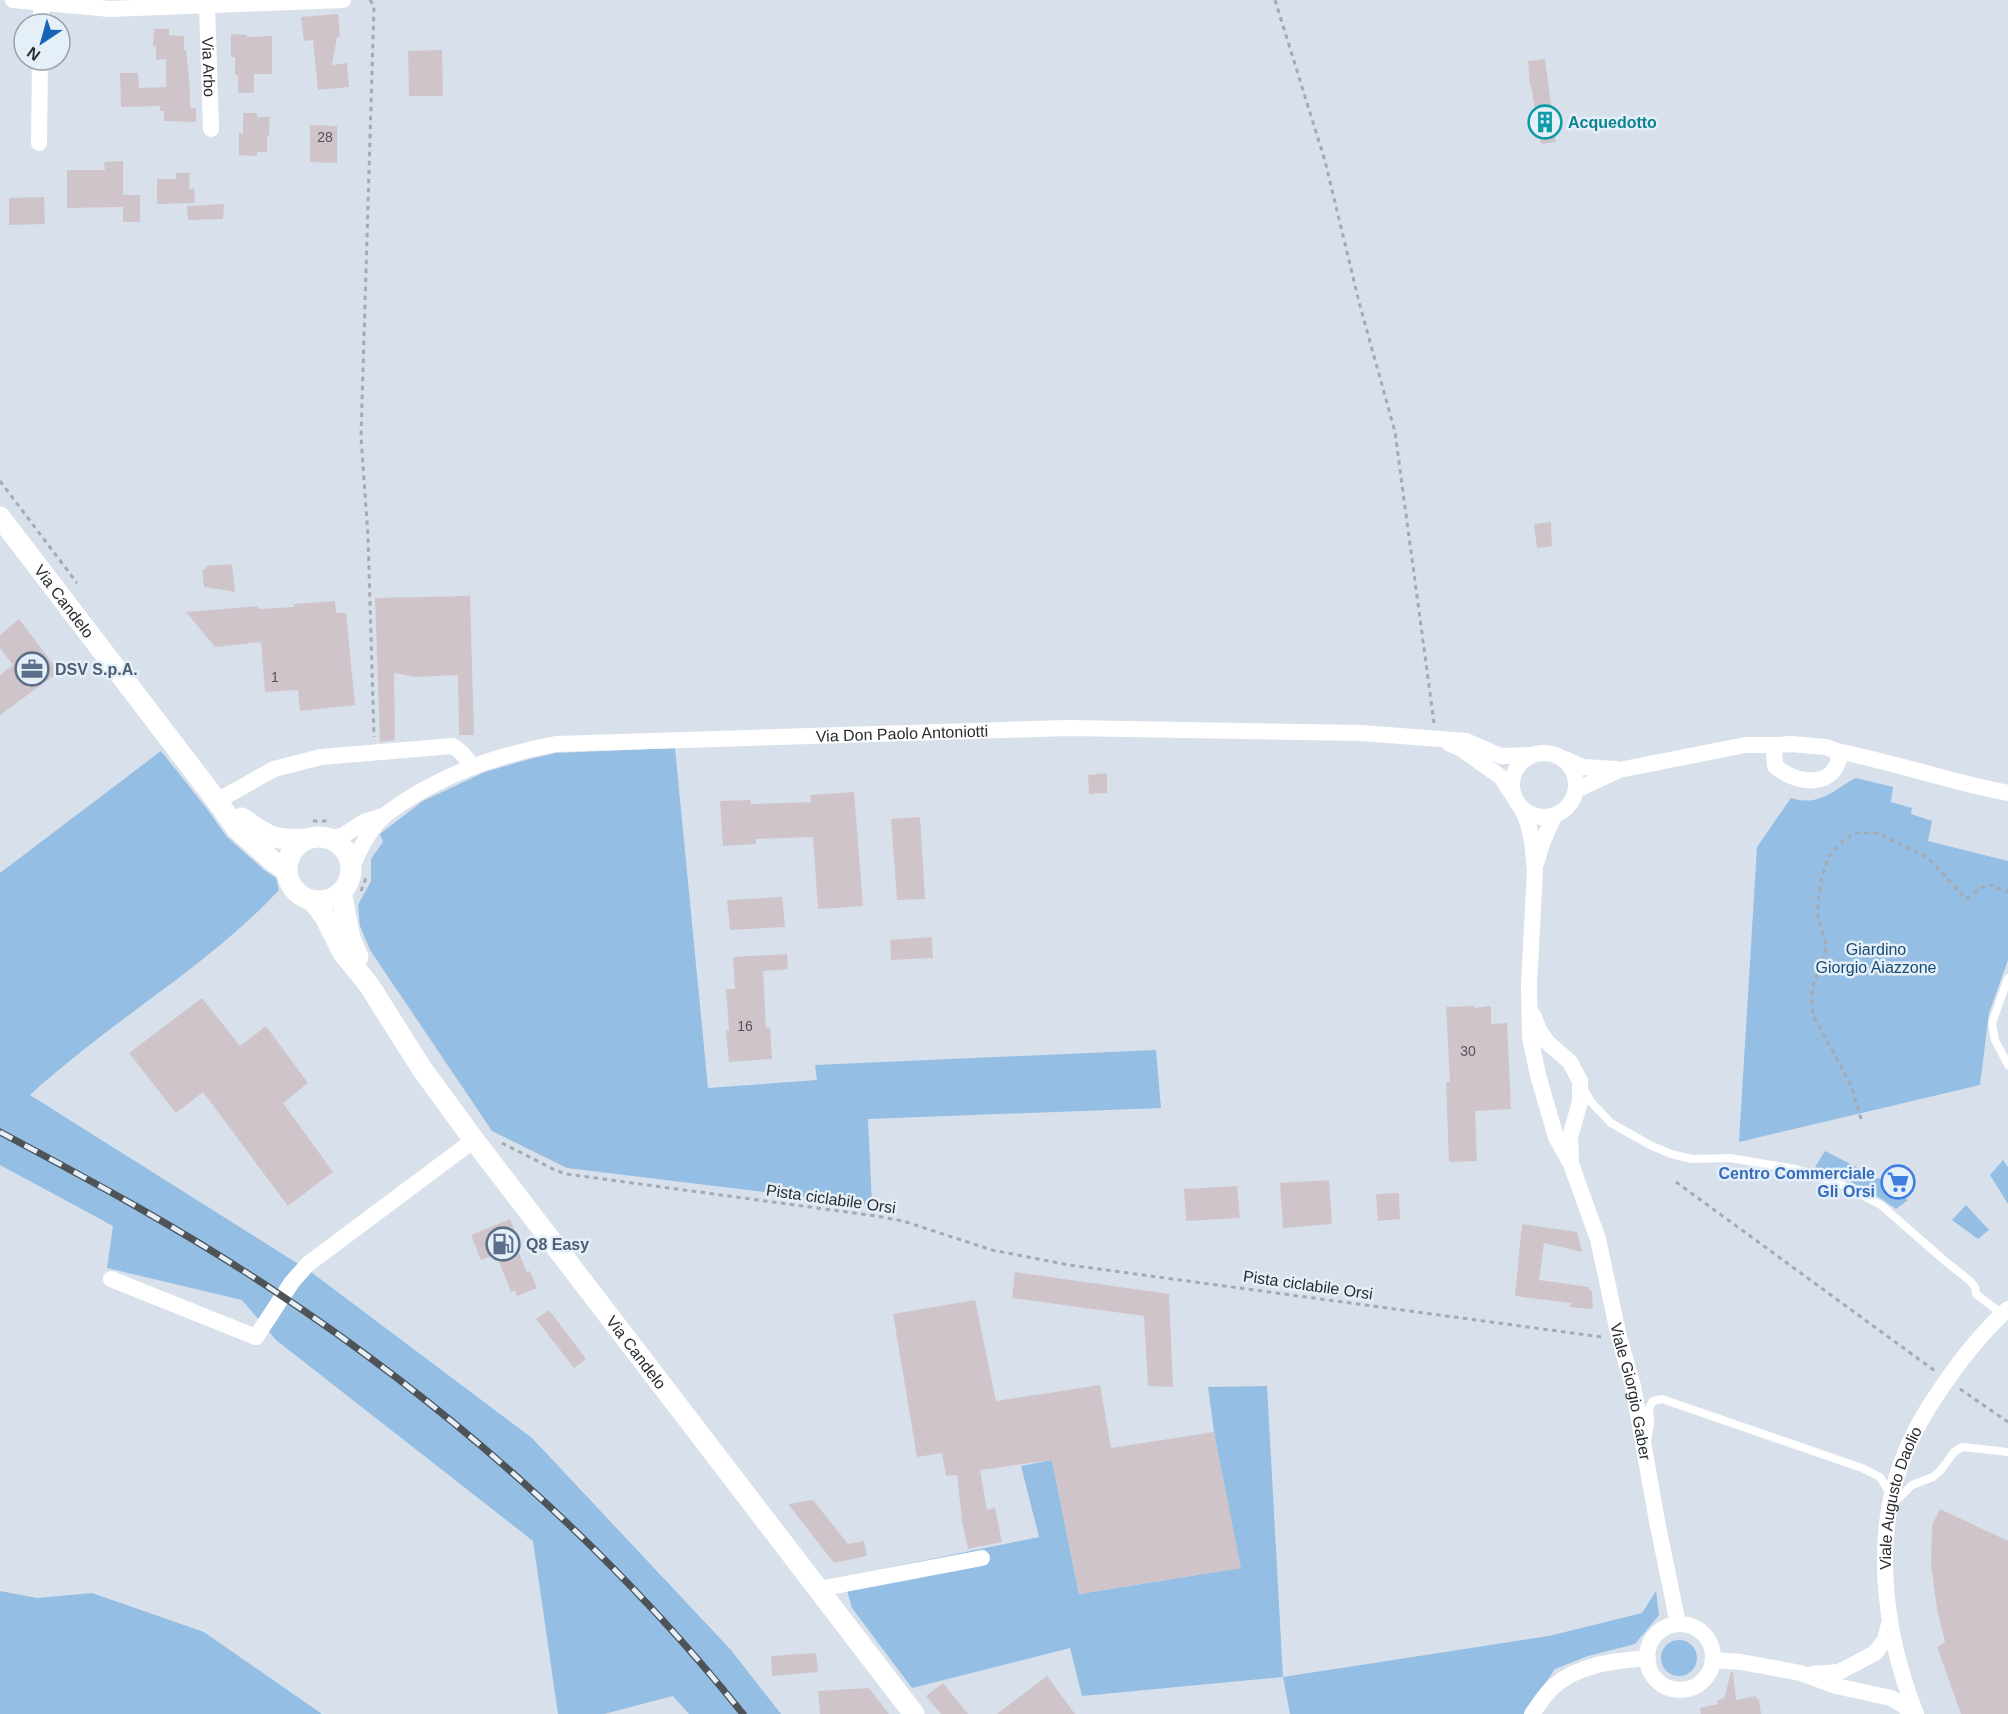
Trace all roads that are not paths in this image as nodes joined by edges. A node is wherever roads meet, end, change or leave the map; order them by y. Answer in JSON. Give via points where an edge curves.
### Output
{"nodes":[{"id":1,"x":13,"y":0,"type":"edge"},
{"id":2,"x":343,"y":0,"type":"edge"},
{"id":3,"x":41,"y":3,"type":"junction"},
{"id":4,"x":207,"y":5,"type":"junction"},
{"id":5,"x":41,"y":12,"type":"edge"},
{"id":6,"x":40,"y":72,"type":"edge"},
{"id":7,"x":210,"y":129,"type":"dead end"},
{"id":8,"x":39,"y":143,"type":"dead end"},
{"id":9,"x":0,"y":517,"type":"edge"},
{"id":10,"x":1436,"y":738,"type":"junction"},
{"id":11,"x":471,"y":744,"type":"dead end"},
{"id":12,"x":1779,"y":744,"type":"junction"},
{"id":13,"x":453,"y":746,"type":"junction"},
{"id":14,"x":1726,"y":750,"type":"junction"},
{"id":15,"x":1836,"y":751,"type":"junction"},
{"id":16,"x":1530,"y":755,"type":"junction"},
{"id":17,"x":1564,"y":759,"type":"junction"},
{"id":18,"x":472,"y":766,"type":"junction"},
{"id":19,"x":1775,"y":766,"type":"junction"},
{"id":20,"x":1904,"y":768,"type":"junction"},
{"id":21,"x":1619,"y":770,"type":"junction"},
{"id":22,"x":1831,"y":775,"type":"junction"},
{"id":23,"x":1576,"y":790,"type":"junction"},
{"id":24,"x":2008,"y":793,"type":"edge"},
{"id":25,"x":1512,"y":794,"type":"junction"},
{"id":26,"x":218,"y":801,"type":"junction"},
{"id":27,"x":1522,"y":809,"type":"junction"},
{"id":28,"x":384,"y":816,"type":"junction"},
{"id":29,"x":1554,"y":816,"type":"junction"},
{"id":30,"x":333,"y":830,"type":"junction"},
{"id":31,"x":306,"y":831,"type":"junction"},
{"id":32,"x":286,"y":870,"type":"junction"},
{"id":33,"x":1535,"y":870,"type":"junction"},
{"id":34,"x":358,"y":871,"type":"junction"},
{"id":35,"x":351,"y":893,"type":"junction"},
{"id":36,"x":314,"y":901,"type":"junction"},
{"id":37,"x":2008,"y":978,"type":"edge"},
{"id":38,"x":369,"y":986,"type":"junction"},
{"id":39,"x":1530,"y":1006,"type":"junction"},
{"id":40,"x":2008,"y":1065,"type":"edge"},
{"id":41,"x":1580,"y":1081,"type":"junction"},
{"id":42,"x":474,"y":1140,"type":"junction"},
{"id":43,"x":1571,"y":1164,"type":"junction"},
{"id":44,"x":111,"y":1279,"type":"dead end"},
{"id":45,"x":2005,"y":1312,"type":"edge"},
{"id":46,"x":2008,"y":1452,"type":"edge"},
{"id":47,"x":1644,"y":1453,"type":"junction"},
{"id":48,"x":1891,"y":1500,"type":"junction"},
{"id":49,"x":982,"y":1558,"type":"dead end"},
{"id":50,"x":819,"y":1589,"type":"junction"},
{"id":51,"x":1890,"y":1620,"type":"junction"},
{"id":52,"x":1678,"y":1624,"type":"junction"},
{"id":53,"x":1647,"y":1658,"type":"junction"},
{"id":54,"x":1713,"y":1660,"type":"junction"},
{"id":55,"x":1801,"y":1674,"type":"junction"},
{"id":56,"x":914,"y":1714,"type":"edge"},
{"id":57,"x":1532,"y":1714,"type":"edge"},
{"id":58,"x":1915,"y":1714,"type":"edge"}],
"edges":[{"from":1,"to":3,"type":"street"},
{"from":2,"to":4,"type":"street"},
{"from":3,"to":4,"type":"street","via":[[110,9]]},
{"from":3,"to":5,"type":"street"},
{"from":4,"to":7,"type":"street","name":"Via Arbo"},
{"from":6,"to":8,"type":"street"},
{"from":9,"to":26,"type":"street","name":"Via Candelo"},
{"from":10,"to":16,"type":"street","name":"Via Don Paolo Antoniotti","via":[[1466,741],[1501,756]]},
{"from":10,"to":18,"type":"street","name":"Via Don Paolo Antoniotti","via":[[1068,728],[734,737],[556,744]]},
{"from":10,"to":25,"type":"street","name":"Via Don Paolo Antoniotti","via":[[1460,748],[1492,771]]},
{"from":11,"to":13,"type":"street"},
{"from":12,"to":14,"type":"street"},
{"from":12,"to":15,"type":"street"},
{"from":12,"to":19,"type":"street","via":[[1774,750]]},
{"from":13,"to":18,"type":"street"},
{"from":13,"to":26,"type":"street","via":[[321,757],[274,769]]},
{"from":14,"to":19,"type":"street","via":[[1764,757]]},
{"from":14,"to":21,"type":"street"},
{"from":15,"to":20,"type":"street"},
{"from":15,"to":22,"type":"street","via":[[1839,759]]},
{"from":16,"to":17,"type":"street","via":[[1548,753]]},
{"from":16,"to":25,"type":"street","via":[[1516,767]]},
{"from":17,"to":21,"type":"street","via":[[1583,767]]},
{"from":17,"to":23,"type":"street","via":[[1574,773]]},
{"from":18,"to":28,"type":"street","name":"Via Don Paolo Antoniotti","via":[[419,792]]},
{"from":19,"to":22,"type":"street","via":[[1785,775],[1812,781]]},
{"from":20,"to":22,"type":"street","via":[[1854,765]]},
{"from":20,"to":24,"type":"street"},
{"from":21,"to":23,"type":"street"},
{"from":23,"to":29,"type":"street","via":[[1569,806]]},
{"from":25,"to":27,"type":"street"},
{"from":26,"to":31,"type":"street","name":"Via Candelo","via":[[265,835],[283,841]]},
{"from":26,"to":32,"type":"street","name":"Via Candelo","via":[[237,829]]},
{"from":27,"to":29,"type":"street","via":[[1537,817]]},
{"from":27,"to":33,"type":"street","name":"Viale Giorgio Gaber","via":[[1532,841]]},
{"from":28,"to":30,"type":"street","name":"Via Don Paolo Antoniotti","via":[[364,822],[344,835]]},
{"from":28,"to":34,"type":"street","name":"Via Don Paolo Antoniotti","via":[[357,853]]},
{"from":29,"to":33,"type":"street","name":"Viale Giorgio Gaber"},
{"from":30,"to":31,"type":"street","name":"Via Candelo","via":[[314,837]]},
{"from":30,"to":34,"type":"street"},
{"from":31,"to":32,"type":"street","via":[[291,852]]},
{"from":32,"to":36,"type":"street","via":[[298,893]]},
{"from":33,"to":39,"type":"street","name":"Viale Giorgio Gaber"},
{"from":34,"to":35,"type":"street","via":[[351,877]]},
{"from":35,"to":36,"type":"street"},
{"from":35,"to":38,"type":"street","name":"Via Candelo","via":[[350,938]]},
{"from":36,"to":38,"type":"street","name":"Via Candelo","via":[[343,953]]},
{"from":37,"to":40,"type":"lane","via":[[1992,1023],[1995,1040]]},
{"from":38,"to":42,"type":"street","name":"Via Candelo"},
{"from":39,"to":41,"type":"street","name":"Viale Giorgio Gaber","via":[[1547,1042],[1570,1062]]},
{"from":39,"to":43,"type":"street","name":"Viale Giorgio Gaber","via":[[1530,1037],[1538,1075],[1556,1137]]},
{"from":41,"to":43,"type":"street","name":"Viale Giorgio Gaber","via":[[1580,1102],[1570,1137]]},
{"from":41,"to":45,"type":"lane","via":[[1591,1102],[1611,1123],[1671,1154],[1796,1168],[1881,1205],[1970,1281],[1976,1294]]},
{"from":42,"to":44,"type":"street","via":[[308,1264],[256,1337]]},
{"from":42,"to":50,"type":"street","name":"Via Candelo"},
{"from":43,"to":47,"type":"street","name":"Viale Giorgio Gaber","via":[[1598,1239],[1633,1386]]},
{"from":45,"to":48,"type":"street","name":"Viale Augusto Daolio","via":[[1963,1357],[1922,1419],[1908,1446]]},
{"from":46,"to":48,"type":"lane","via":[[1962,1447],[1933,1477],[1912,1485],[1899,1498]]},
{"from":47,"to":48,"type":"lane","via":[[1649,1408],[1653,1401],[1662,1398],[1862,1468],[1880,1477]]},
{"from":47,"to":52,"type":"street","name":"Viale Giorgio Gaber"},
{"from":48,"to":51,"type":"street","name":"Viale Augusto Daolio","via":[[1884,1552]]},
{"from":49,"to":50,"type":"street"},
{"from":50,"to":56,"type":"street","name":"Via Candelo"},
{"from":51,"to":55,"type":"street","via":[[1875,1653],[1839,1672]]},
{"from":51,"to":58,"type":"street","name":"Viale Augusto Daolio","via":[[1895,1652]]},
{"from":52,"to":53,"type":"street","via":[[1659,1631]]},
{"from":52,"to":54,"type":"street","via":[[1700,1630],[1708,1638]]},
{"from":53,"to":54,"type":"street","via":[[1656,1678],[1674,1689],[1695,1686],[1704,1679]]},
{"from":53,"to":57,"type":"street","via":[[1611,1661],[1572,1675],[1552,1688]]},
{"from":54,"to":55,"type":"street"},
{"from":55,"to":58,"type":"street","via":[[1891,1698]]}]}
